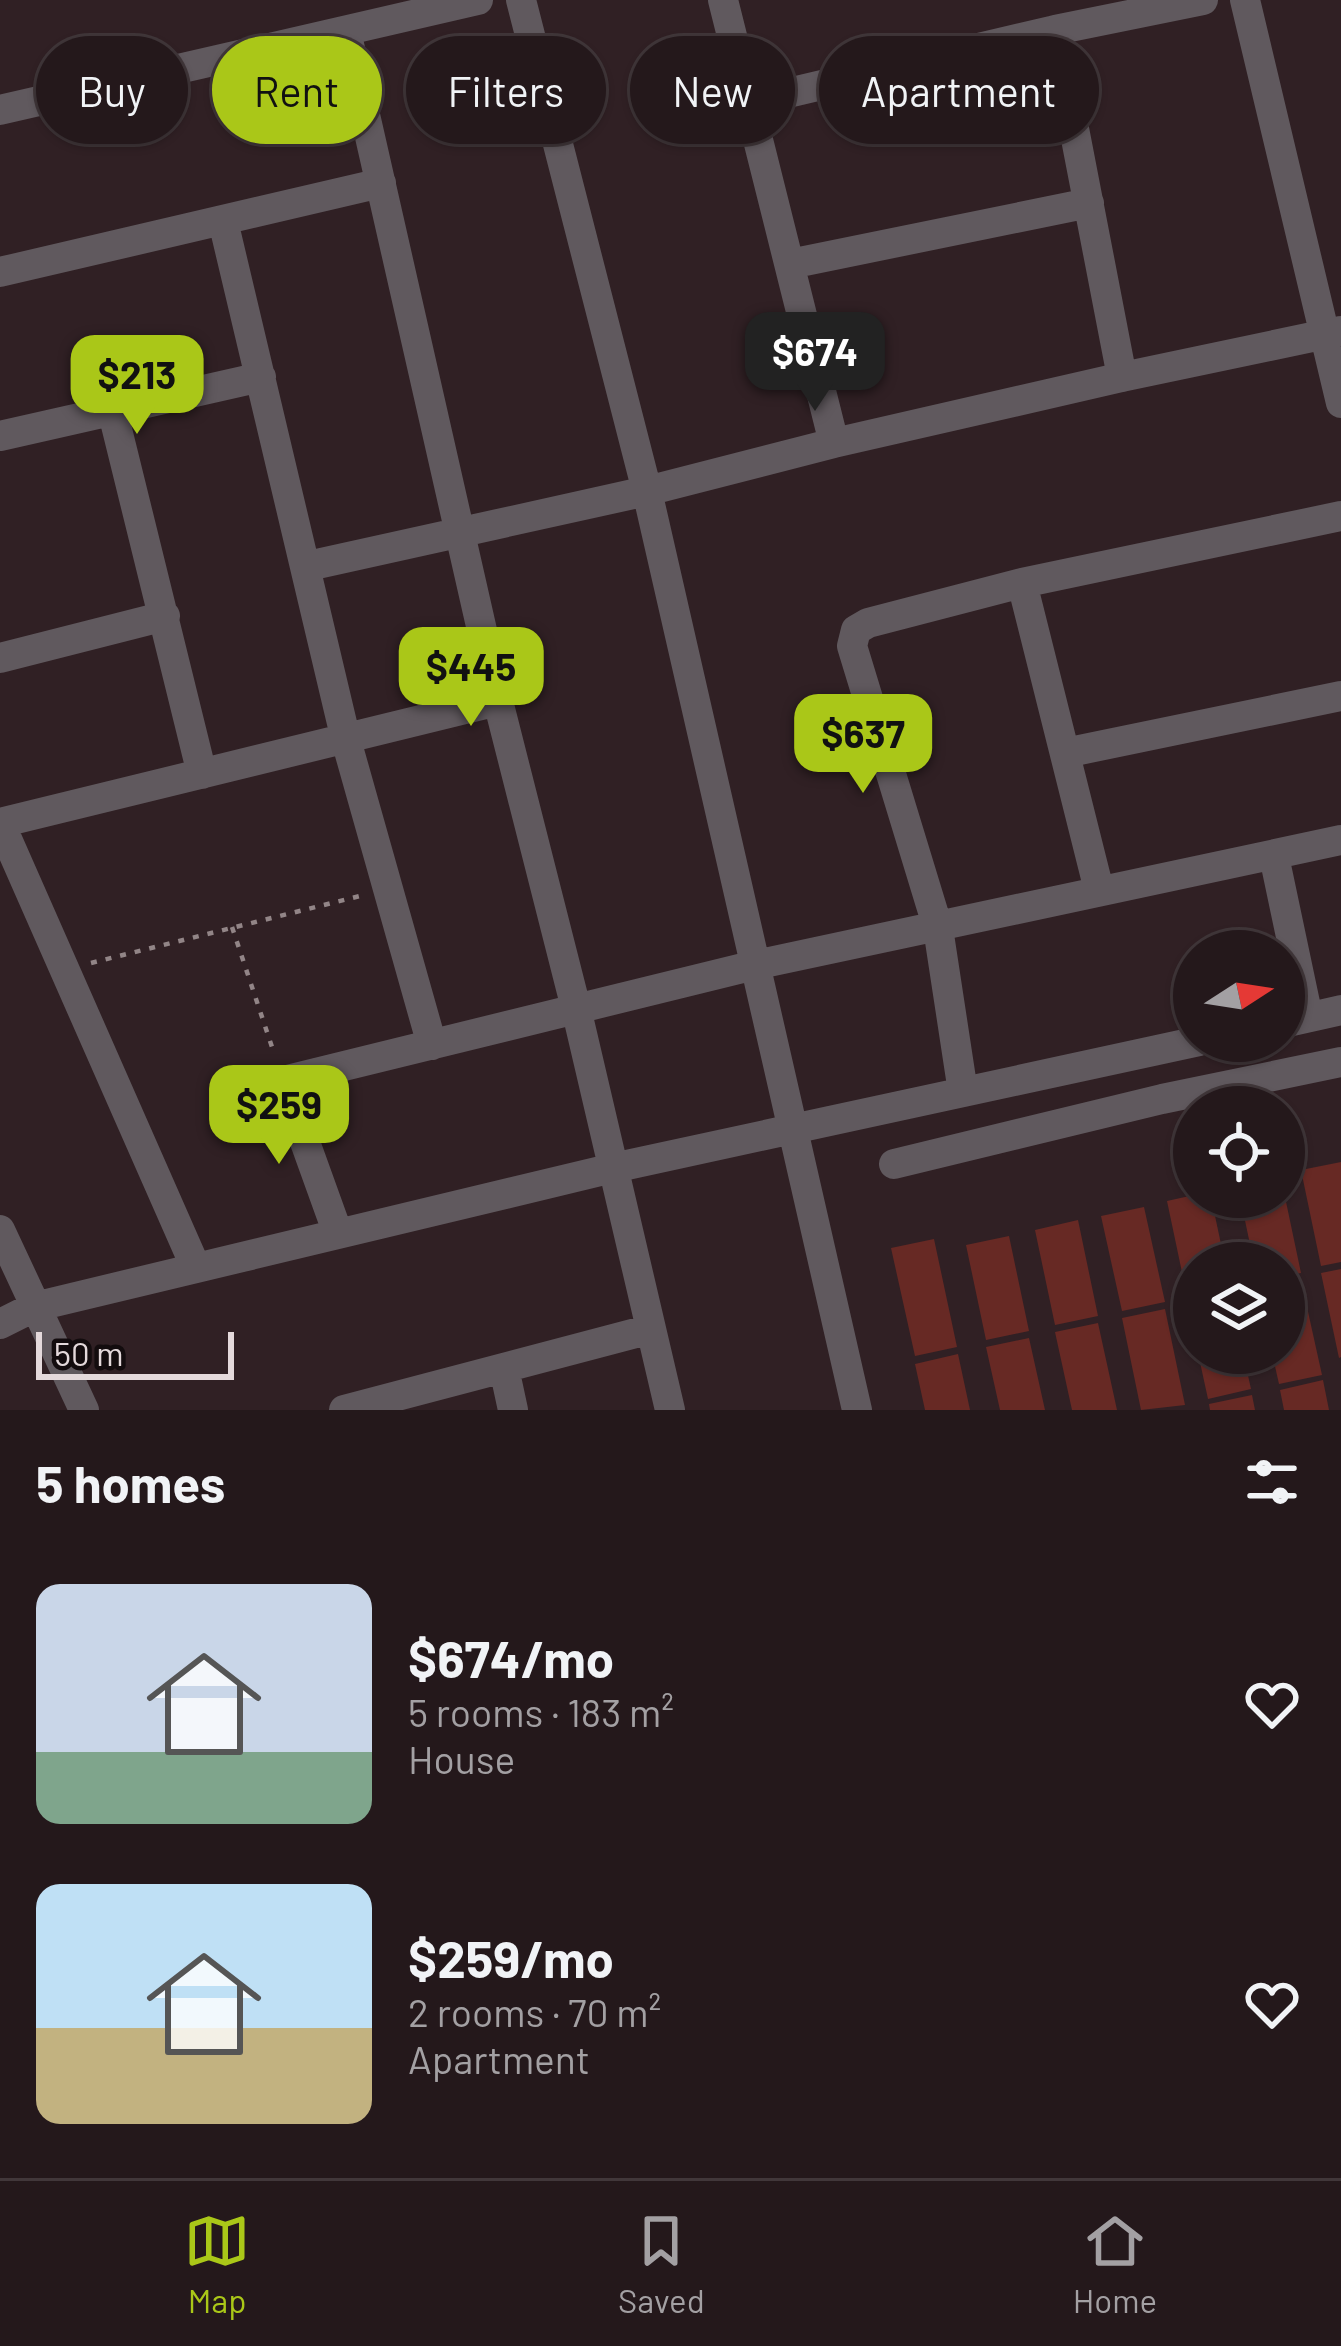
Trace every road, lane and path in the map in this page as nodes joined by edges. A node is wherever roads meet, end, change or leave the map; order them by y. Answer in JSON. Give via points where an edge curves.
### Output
{"nodes":[{"id":1,"x":478,"y":0,"type":"edge"},
{"id":2,"x":521,"y":0,"type":"edge"},
{"id":3,"x":723,"y":0,"type":"edge"},
{"id":4,"x":1203,"y":0,"type":"edge"},
{"id":5,"x":1245,"y":0,"type":"edge"},
{"id":6,"x":1055,"y":30,"type":"junction"},
{"id":7,"x":346,"y":31,"type":"junction"},
{"id":8,"x":733,"y":36,"type":"edge"},
{"id":9,"x":795,"y":91,"type":"edge"},
{"id":10,"x":0,"y":110,"type":"edge"},
{"id":11,"x":760,"y":144,"type":"edge"},
{"id":12,"x":381,"y":183,"type":"junction"},
{"id":13,"x":1089,"y":203,"type":"junction"},
{"id":14,"x":223,"y":221,"type":"junction"},
{"id":15,"x":790,"y":264,"type":"junction"},
{"id":16,"x":0,"y":272,"type":"edge"},
{"id":17,"x":1332,"y":334,"type":"edge"},
{"id":18,"x":261,"y":377,"type":"junction"},
{"id":19,"x":1122,"y":377,"type":"junction"},
{"id":20,"x":1341,"y":403,"type":"edge"},
{"id":21,"x":112,"y":409,"type":"junction"},
{"id":22,"x":0,"y":436,"type":"edge"},
{"id":23,"x":834,"y":443,"type":"junction"},
{"id":24,"x":647,"y":491,"type":"junction"},
{"id":25,"x":1341,"y":516,"type":"edge"},
{"id":26,"x":460,"y":534,"type":"junction"},
{"id":27,"x":308,"y":566,"type":"junction"},
{"id":28,"x":1022,"y":583,"type":"junction"},
{"id":29,"x":165,"y":616,"type":"junction"},
{"id":30,"x":0,"y":658,"type":"edge"},
{"id":31,"x":1341,"y":696,"type":"edge"},
{"id":32,"x":498,"y":701,"type":"junction"},
{"id":33,"x":346,"y":740,"type":"junction"},
{"id":34,"x":1065,"y":753,"type":"junction"},
{"id":35,"x":202,"y":774,"type":"junction"},
{"id":36,"x":0,"y":823,"type":"edge"},
{"id":37,"x":1341,"y":840,"type":"edge"},
{"id":38,"x":1274,"y":856,"type":"junction"},
{"id":39,"x":388,"y":889,"type":"junction"},
{"id":40,"x":1099,"y":890,"type":"junction"},
{"id":41,"x":232,"y":928,"type":"junction"},
{"id":42,"x":938,"y":928,"type":"junction"},
{"id":43,"x":1284,"y":930,"type":"edge"},
{"id":44,"x":755,"y":965,"type":"junction"},
{"id":45,"x":66,"y":969,"type":"junction"},
{"id":46,"x":576,"y":1008,"type":"junction"},
{"id":47,"x":1341,"y":1010,"type":"edge"},
{"id":48,"x":1305,"y":1018,"type":"edge"},
{"id":49,"x":432,"y":1045,"type":"junction"},
{"id":50,"x":1173,"y":1047,"type":"edge"},
{"id":51,"x":1341,"y":1062,"type":"edge"},
{"id":52,"x":284,"y":1081,"type":"junction"},
{"id":53,"x":963,"y":1092,"type":"junction"},
{"id":54,"x":794,"y":1128,"type":"junction"},
{"id":55,"x":894,"y":1164,"type":"dead end"},
{"id":56,"x":613,"y":1168,"type":"junction"},
{"id":57,"x":0,"y":1230,"type":"edge"},
{"id":58,"x":337,"y":1232,"type":"junction"},
{"id":59,"x":196,"y":1268,"type":"junction"},
{"id":60,"x":34,"y":1307,"type":"junction"},
{"id":61,"x":0,"y":1324,"type":"edge"},
{"id":62,"x":651,"y":1330,"type":"junction"},
{"id":63,"x":504,"y":1368,"type":"junction"},
{"id":64,"x":84,"y":1410,"type":"edge"},
{"id":65,"x":344,"y":1410,"type":"edge"},
{"id":66,"x":513,"y":1410,"type":"edge"},
{"id":67,"x":670,"y":1410,"type":"edge"},
{"id":68,"x":856,"y":1410,"type":"edge"}],
"edges":[{"from":1,"to":7,"type":"street"},
{"from":2,"to":24,"type":"street"},
{"from":3,"to":8,"type":"street"},
{"from":4,"to":6,"type":"street"},
{"from":5,"to":17,"type":"street"},
{"from":6,"to":9,"type":"street"},
{"from":6,"to":13,"type":"street"},
{"from":7,"to":10,"type":"street"},
{"from":7,"to":12,"type":"street"},
{"from":11,"to":15,"type":"street"},
{"from":12,"to":14,"type":"street"},
{"from":12,"to":26,"type":"street"},
{"from":13,"to":15,"type":"street"},
{"from":13,"to":19,"type":"street"},
{"from":14,"to":16,"type":"street"},
{"from":14,"to":18,"type":"street"},
{"from":15,"to":23,"type":"street"},
{"from":17,"to":19,"type":"street"},
{"from":17,"to":20,"type":"street"},
{"from":18,"to":21,"type":"street"},
{"from":18,"to":27,"type":"street"},
{"from":19,"to":23,"type":"street"},
{"from":21,"to":22,"type":"street"},
{"from":21,"to":29,"type":"street"},
{"from":23,"to":24,"type":"street"},
{"from":24,"to":26,"type":"street"},
{"from":24,"to":44,"type":"street"},
{"from":25,"to":28,"type":"street"},
{"from":26,"to":27,"type":"street"},
{"from":26,"to":32,"type":"street"},
{"from":27,"to":33,"type":"street"},
{"from":28,"to":34,"type":"street"},
{"from":28,"to":42,"type":"street","via":[[868,623],[852,646]]},
{"from":29,"to":30,"type":"street"},
{"from":29,"to":35,"type":"street"},
{"from":31,"to":34,"type":"street"},
{"from":32,"to":33,"type":"street"},
{"from":32,"to":46,"type":"street"},
{"from":33,"to":35,"type":"street"},
{"from":33,"to":39,"type":"street"},
{"from":34,"to":40,"type":"street"},
{"from":35,"to":36,"type":"street"},
{"from":36,"to":45,"type":"street"},
{"from":37,"to":38,"type":"street"},
{"from":38,"to":40,"type":"street"},
{"from":38,"to":43,"type":"street"},
{"from":39,"to":41,"type":"path"},
{"from":39,"to":49,"type":"street"},
{"from":40,"to":42,"type":"street"},
{"from":41,"to":45,"type":"path"},
{"from":41,"to":52,"type":"path"},
{"from":42,"to":44,"type":"street"},
{"from":42,"to":53,"type":"street"},
{"from":44,"to":46,"type":"street"},
{"from":44,"to":54,"type":"street"},
{"from":45,"to":59,"type":"street"},
{"from":46,"to":49,"type":"street"},
{"from":46,"to":56,"type":"street"},
{"from":47,"to":48,"type":"street"},
{"from":49,"to":52,"type":"street"},
{"from":50,"to":53,"type":"street"},
{"from":51,"to":55,"type":"street"},
{"from":52,"to":58,"type":"street"},
{"from":53,"to":54,"type":"street"},
{"from":54,"to":56,"type":"street"},
{"from":54,"to":68,"type":"street"},
{"from":56,"to":58,"type":"street"},
{"from":56,"to":62,"type":"street"},
{"from":57,"to":60,"type":"street"},
{"from":58,"to":59,"type":"street"},
{"from":59,"to":60,"type":"street"},
{"from":60,"to":61,"type":"street"},
{"from":60,"to":64,"type":"street"},
{"from":62,"to":63,"type":"street"},
{"from":62,"to":67,"type":"street"},
{"from":63,"to":65,"type":"street"},
{"from":63,"to":66,"type":"street"}]}
